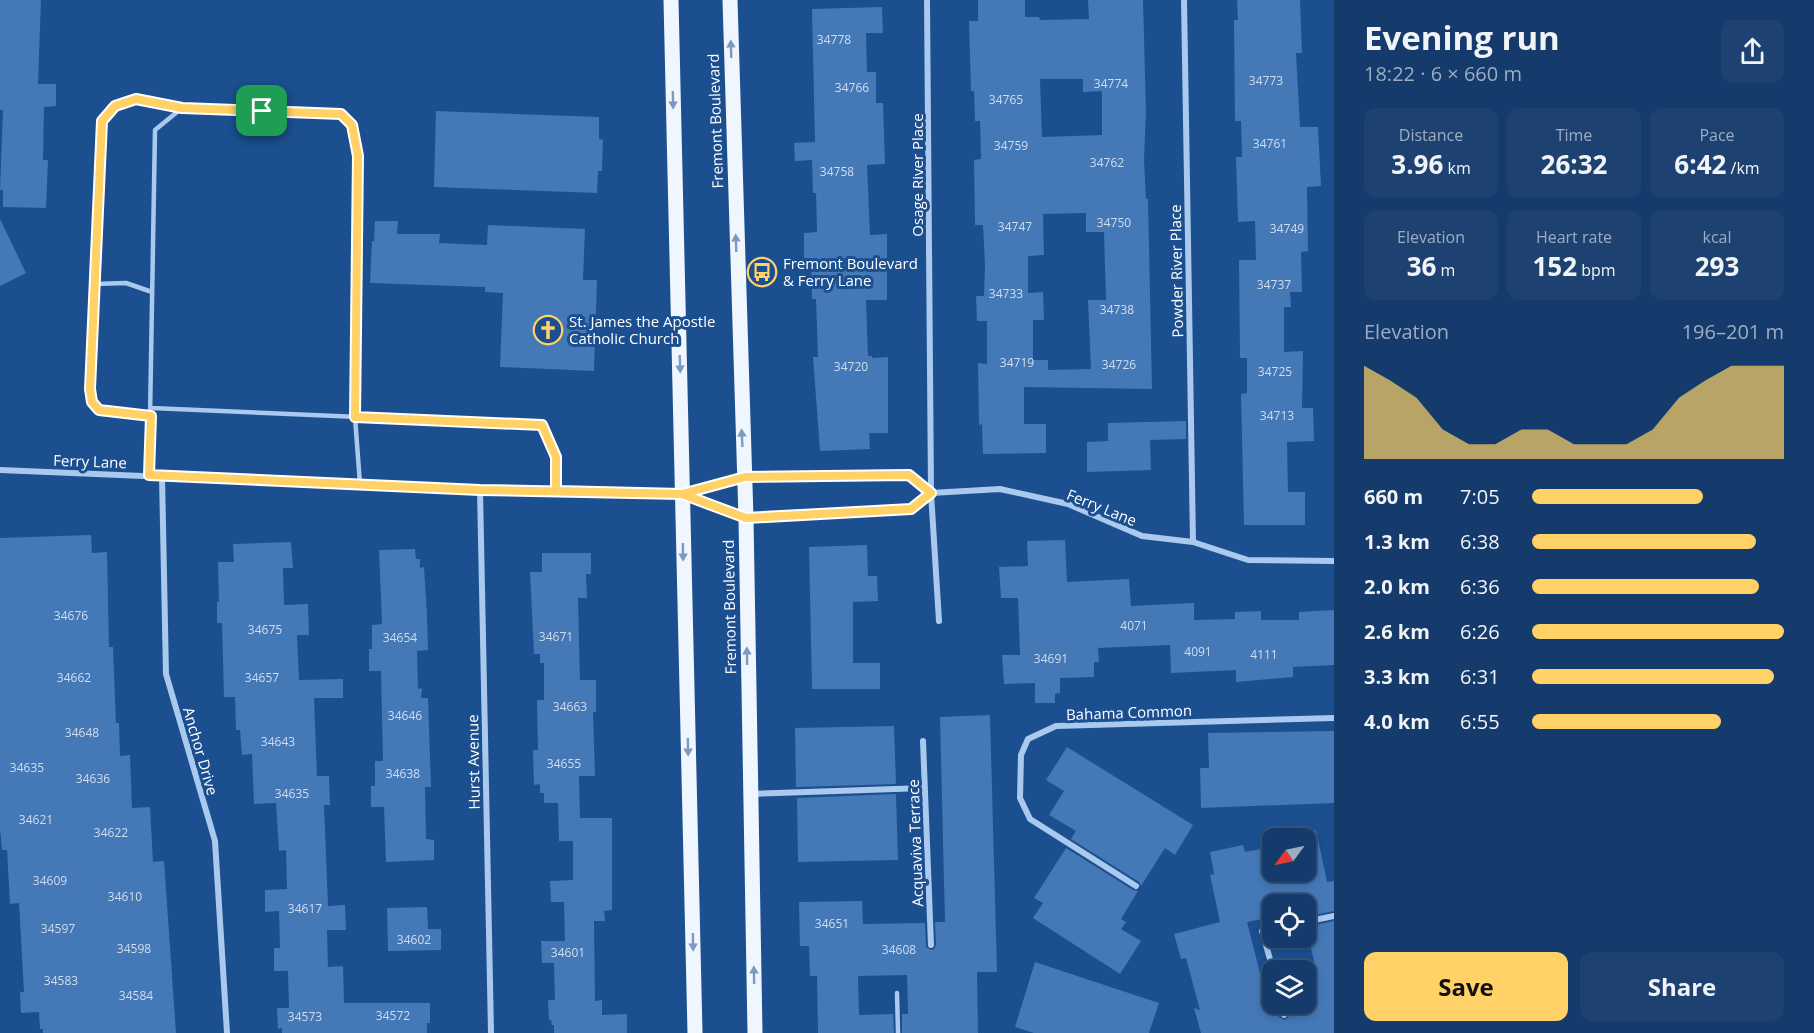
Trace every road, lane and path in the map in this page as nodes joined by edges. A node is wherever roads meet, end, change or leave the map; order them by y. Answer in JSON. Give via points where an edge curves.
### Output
{"nodes":[{"id":1,"x":671,"y":0,"type":"edge"},
{"id":2,"x":730,"y":0,"type":"edge"},
{"id":3,"x":927,"y":0,"type":"edge"},
{"id":4,"x":1184,"y":0,"type":"edge"},
{"id":5,"x":182,"y":108,"type":"junction"},
{"id":6,"x":94,"y":284,"type":"junction"},
{"id":7,"x":152,"y":292,"type":"junction"},
{"id":8,"x":151,"y":408,"type":"junction"},
{"id":9,"x":151,"y":416,"type":"junction"},
{"id":10,"x":355,"y":417,"type":"junction"},
{"id":11,"x":0,"y":470,"type":"edge"},
{"id":12,"x":149,"y":475,"type":"junction"},
{"id":13,"x":162,"y":476,"type":"junction"},
{"id":14,"x":745,"y":477,"type":"junction"},
{"id":15,"x":360,"y":484,"type":"junction"},
{"id":16,"x":480,"y":490,"type":"junction"},
{"id":17,"x":556,"y":491,"type":"junction"},
{"id":18,"x":931,"y":493,"type":"junction"},
{"id":19,"x":682,"y":494,"type":"junction"},
{"id":20,"x":746,"y":518,"type":"junction"},
{"id":21,"x":1193,"y":542,"type":"junction"},
{"id":22,"x":1334,"y":561,"type":"edge"},
{"id":23,"x":939,"y":621,"type":"dead end"},
{"id":24,"x":1334,"y":718,"type":"edge"},
{"id":25,"x":923,"y":741,"type":"dead end"},
{"id":26,"x":925,"y":788,"type":"junction"},
{"id":27,"x":750,"y":794,"type":"junction"},
{"id":28,"x":1136,"y":886,"type":"dead end"},
{"id":29,"x":1334,"y":916,"type":"edge"},
{"id":30,"x":1316,"y":920,"type":"edge"},
{"id":31,"x":931,"y":945,"type":"dead end"},
{"id":32,"x":897,"y":993,"type":"dead end"},
{"id":33,"x":226,"y":1033,"type":"edge"},
{"id":34,"x":491,"y":1033,"type":"edge"},
{"id":35,"x":695,"y":1033,"type":"edge"},
{"id":36,"x":755,"y":1033,"type":"edge"},
{"id":37,"x":898,"y":1033,"type":"edge"}],
"edges":[{"from":1,"to":19,"type":"main road","one_way":true},
{"from":14,"to":2,"type":"main road","name":"Fremont Boulevard","one_way":true},
{"from":3,"to":18,"type":"street","name":"Osage River Place"},
{"from":4,"to":21,"type":"street","name":"Powder River Place"},
{"from":5,"to":6,"type":"lane","via":[[136,99],[115,106],[102,121]]},
{"from":5,"to":7,"type":"lane","via":[[155,130]]},
{"from":5,"to":10,"type":"lane","via":[[341,114],[352,125],[358,156]]},
{"from":6,"to":7,"type":"lane","via":[[126,283]]},
{"from":6,"to":9,"type":"lane","via":[[92,402],[99,410]]},
{"from":7,"to":8,"type":"lane"},
{"from":8,"to":9,"type":"lane"},
{"from":8,"to":10,"type":"lane"},
{"from":9,"to":12,"type":"lane"},
{"from":10,"to":15,"type":"lane"},
{"from":10,"to":17,"type":"lane","via":[[542,425],[556,457]]},
{"from":11,"to":12,"type":"street","name":"Ferry Lane"},
{"from":12,"to":13,"type":"street","name":"Ferry Lane"},
{"from":13,"to":15,"type":"street","name":"Ferry Lane"},
{"from":13,"to":33,"type":"street","name":"Anchor Drive","via":[[166,674],[215,841]]},
{"from":14,"to":18,"type":"street","name":"Ferry Lane","via":[[909,475]]},
{"from":14,"to":19,"type":"street","name":"Ferry Lane"},
{"from":14,"to":20,"type":"main road","name":"Fremont Boulevard"},
{"from":15,"to":16,"type":"street","name":"Ferry Lane"},
{"from":16,"to":17,"type":"street","name":"Ferry Lane"},
{"from":16,"to":34,"type":"street","name":"Hurst Avenue"},
{"from":17,"to":19,"type":"street","name":"Ferry Lane"},
{"from":18,"to":20,"type":"street","name":"Ferry Lane","via":[[911,509]]},
{"from":18,"to":21,"type":"street","name":"Ferry Lane","via":[[1000,489],[1068,504],[1142,536]]},
{"from":18,"to":23,"type":"street","name":"Osage River Place"},
{"from":19,"to":20,"type":"street","name":"Ferry Lane"},
{"from":19,"to":35,"type":"main road","one_way":true},
{"from":27,"to":20,"type":"main road","name":"Fremont Boulevard","one_way":true},
{"from":21,"to":22,"type":"street","name":"Ferry Lane","via":[[1248,560]]},
{"from":24,"to":28,"type":"street","name":"Bahama Common","via":[[1056,726],[1028,739],[1021,755],[1020,798],[1030,819]]},
{"from":25,"to":26,"type":"street","name":"Acquaviva Terrace"},
{"from":26,"to":27,"type":"street"},
{"from":26,"to":31,"type":"street","name":"Acquaviva Terrace"},
{"from":36,"to":27,"type":"main road","name":"Fremont Boulevard","one_way":true},
{"from":29,"to":30,"type":"street"},
{"from":32,"to":37,"type":"lane"}]}
